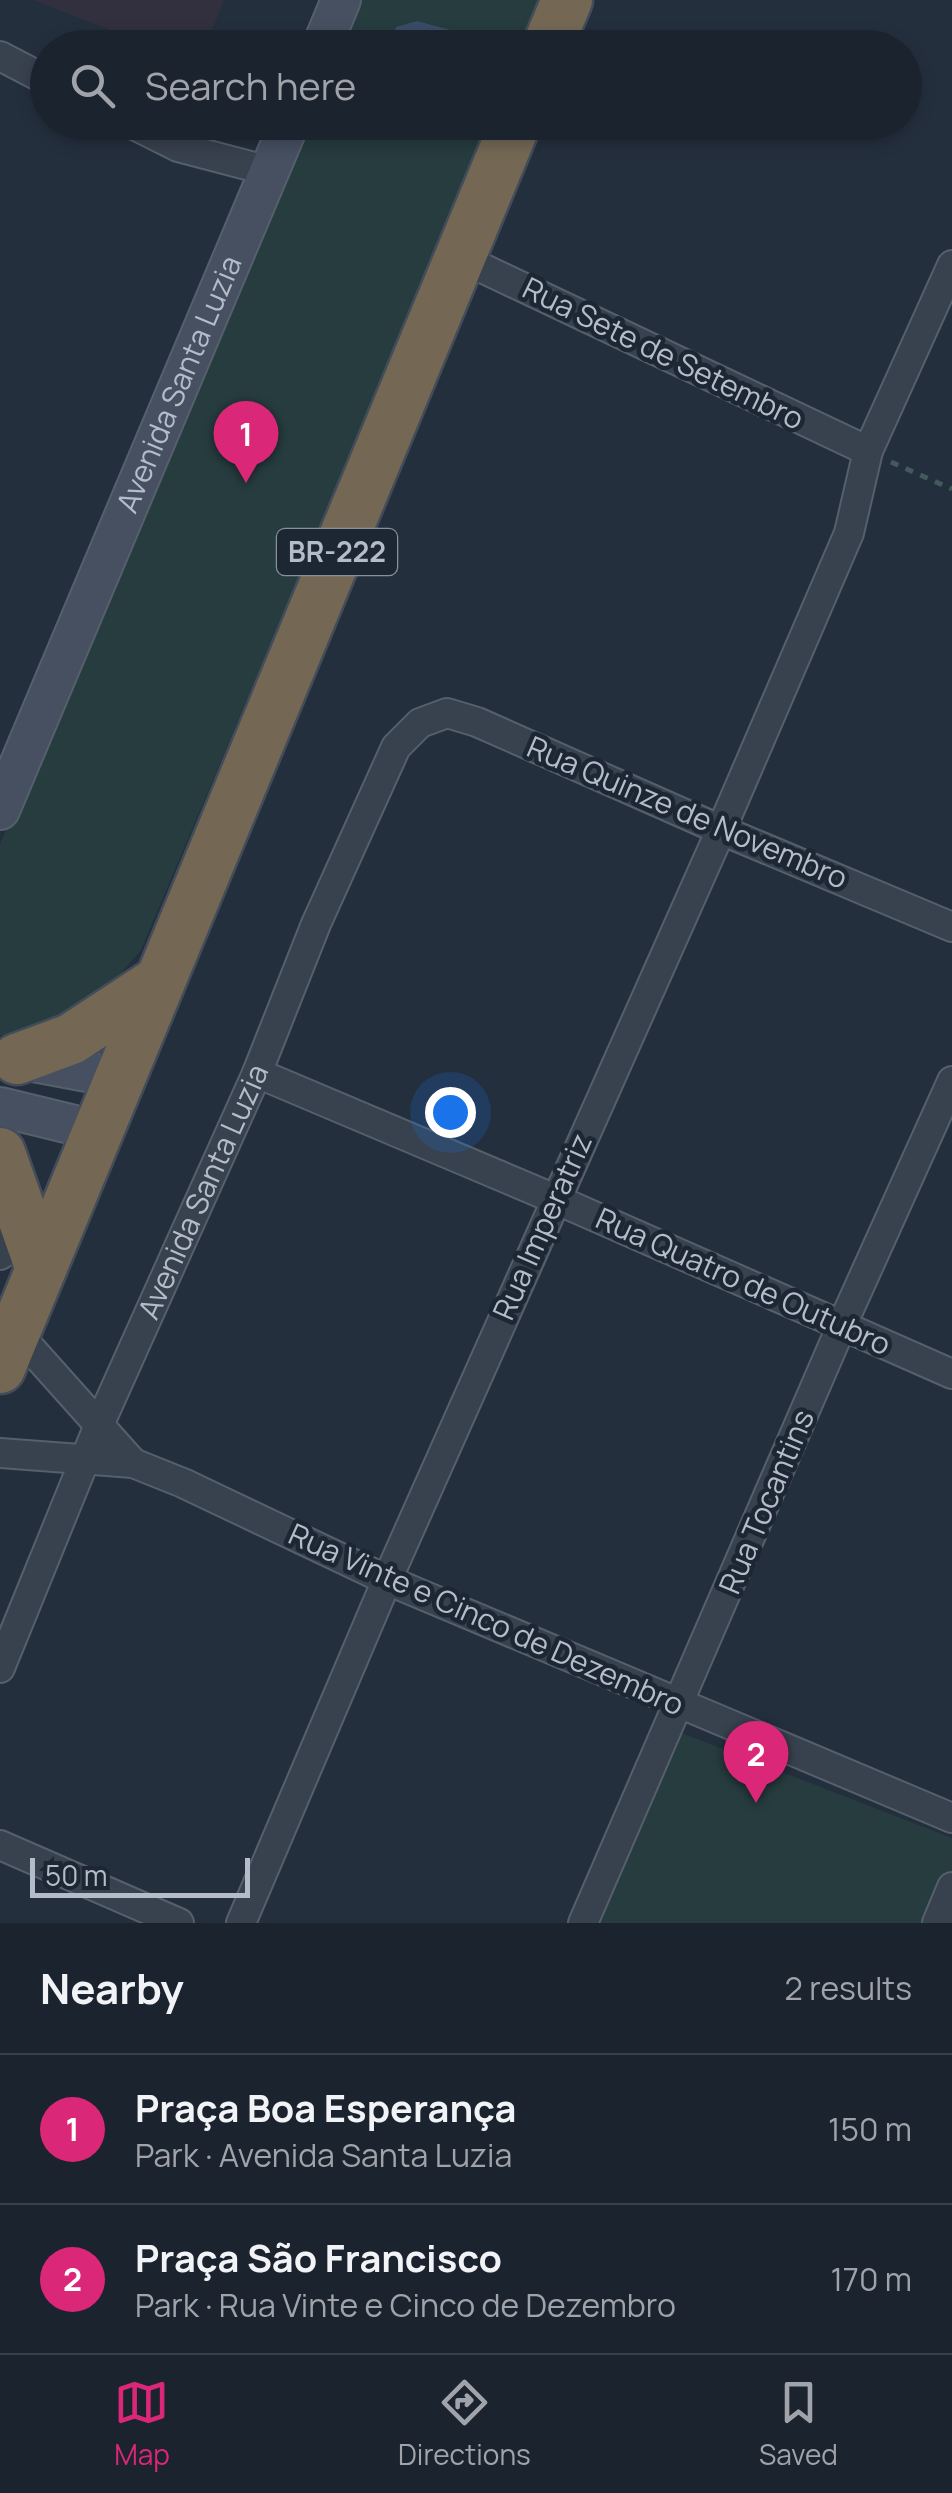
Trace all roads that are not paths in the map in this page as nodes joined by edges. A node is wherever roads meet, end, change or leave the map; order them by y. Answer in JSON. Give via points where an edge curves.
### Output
{"nodes":[{"id":1,"x":342,"y":0,"type":"edge"},
{"id":2,"x":567,"y":0,"type":"edge"},
{"id":3,"x":330,"y":30,"type":"edge"},
{"id":4,"x":554,"y":30,"type":"edge"},
{"id":5,"x":0,"y":56,"type":"edge"},
{"id":6,"x":30,"y":72,"type":"edge"},
{"id":7,"x":163,"y":140,"type":"edge"},
{"id":8,"x":282,"y":140,"type":"edge"},
{"id":9,"x":508,"y":140,"type":"edge"},
{"id":10,"x":269,"y":171,"type":"junction"},
{"id":11,"x":460,"y":256,"type":"junction"},
{"id":12,"x":952,"y":265,"type":"edge"},
{"id":13,"x":868,"y":452,"type":"junction"},
{"id":14,"x":420,"y":723,"type":"joint"},
{"id":15,"x":0,"y":810,"type":"edge"},
{"id":16,"x":721,"y":830,"type":"junction"},
{"id":17,"x":952,"y":927,"type":"edge"},
{"id":18,"x":158,"y":982,"type":"junction"},
{"id":19,"x":8,"y":1058,"type":"edge"},
{"id":20,"x":257,"y":1073,"type":"junction"},
{"id":21,"x":119,"y":1078,"type":"junction"},
{"id":22,"x":952,"y":1081,"type":"edge"},
{"id":23,"x":0,"y":1107,"type":"edge"},
{"id":24,"x":98,"y":1131,"type":"junction"},
{"id":25,"x":0,"y":1154,"type":"edge"},
{"id":26,"x":555,"y":1199,"type":"junction"},
{"id":27,"x":20,"y":1262,"type":"edge"},
{"id":28,"x":842,"y":1326,"type":"junction"},
{"id":29,"x":8,"y":1349,"type":"edge"},
{"id":30,"x":952,"y":1374,"type":"edge"},
{"id":31,"x":99,"y":1424,"type":"junction"},
{"id":32,"x":0,"y":1453,"type":"edge"},
{"id":33,"x":85,"y":1459,"type":"junction"},
{"id":34,"x":133,"y":1463,"type":"junction"},
{"id":35,"x":387,"y":1580,"type":"junction"},
{"id":36,"x":0,"y":1668,"type":"edge"},
{"id":37,"x":680,"y":1706,"type":"junction"},
{"id":38,"x":952,"y":1818,"type":"edge"},
{"id":39,"x":0,"y":1845,"type":"edge"},
{"id":40,"x":952,"y":1887,"type":"edge"},
{"id":41,"x":180,"y":1923,"type":"edge"},
{"id":42,"x":241,"y":1923,"type":"edge"},
{"id":43,"x":583,"y":1923,"type":"edge"},
{"id":44,"x":938,"y":1923,"type":"edge"}],
"edges":[{"from":1,"to":3,"type":"street"},
{"from":2,"to":4,"type":"highway"},
{"from":5,"to":6,"type":"street"},
{"from":7,"to":10,"type":"street"},
{"from":8,"to":10,"type":"street","name":"Avenida Santa Luzia"},
{"from":9,"to":11,"type":"highway","number":"BR-222"},
{"from":10,"to":15,"type":"street","name":"Avenida Santa Luzia"},
{"from":11,"to":13,"type":"street","name":"Rua Sete de Setembro"},
{"from":11,"to":18,"type":"highway","number":"BR-222"},
{"from":12,"to":13,"type":"street"},
{"from":13,"to":16,"type":"street","name":"Rua Imperatriz","via":[[849,533]]},
{"from":14,"to":16,"type":"street","name":"Rua Quinze de Novembro","via":[[447,713],[477,722]]},
{"from":14,"to":20,"type":"street","name":"Avenida Santa Luzia","via":[[396,746]]},
{"from":16,"to":17,"type":"street","name":"Rua Quinze de Novembro"},
{"from":16,"to":26,"type":"street","name":"Rua Imperatriz"},
{"from":18,"to":19,"type":"highway","via":[[71,1040]]},
{"from":18,"to":21,"type":"highway","number":"BR-222"},
{"from":19,"to":21,"type":"street"},
{"from":20,"to":26,"type":"street","name":"Rua Quatro de Outubro"},
{"from":20,"to":31,"type":"street","name":"Avenida Santa Luzia"},
{"from":21,"to":24,"type":"highway","number":"BR-222"},
{"from":22,"to":28,"type":"street","name":"Rua Tocantins"},
{"from":23,"to":24,"type":"street"},
{"from":24,"to":27,"type":"highway","number":"BR-222"},
{"from":25,"to":27,"type":"highway","via":[[20,1205]]},
{"from":26,"to":28,"type":"street","name":"Rua Quatro de Outubro"},
{"from":26,"to":35,"type":"street","name":"Rua Imperatriz"},
{"from":27,"to":29,"type":"highway","number":"BR-222"},
{"from":28,"to":30,"type":"street","name":"Rua Quatro de Outubro"},
{"from":28,"to":37,"type":"street","name":"Rua Tocantins"},
{"from":29,"to":31,"type":"street","name":"Rua Vinte e Cinco de Dezembro"},
{"from":31,"to":33,"type":"street","name":"Avenida Santa Luzia"},
{"from":31,"to":34,"type":"street","name":"Rua Vinte e Cinco de Dezembro"},
{"from":32,"to":33,"type":"street","name":"Rua Vinte e Cinco de Dezembro"},
{"from":33,"to":34,"type":"street","name":"Rua Vinte e Cinco de Dezembro"},
{"from":33,"to":36,"type":"street","name":"Avenida Santa Luzia"},
{"from":34,"to":35,"type":"street","name":"Rua Vinte e Cinco de Dezembro"},
{"from":35,"to":37,"type":"street","name":"Rua Vinte e Cinco de Dezembro"},
{"from":35,"to":42,"type":"street","name":"Rua Imperatriz"},
{"from":37,"to":38,"type":"street","name":"Rua Vinte e Cinco de Dezembro"},
{"from":37,"to":43,"type":"street","name":"Rua Tocantins"},
{"from":39,"to":41,"type":"street"},
{"from":40,"to":44,"type":"street"}]}
